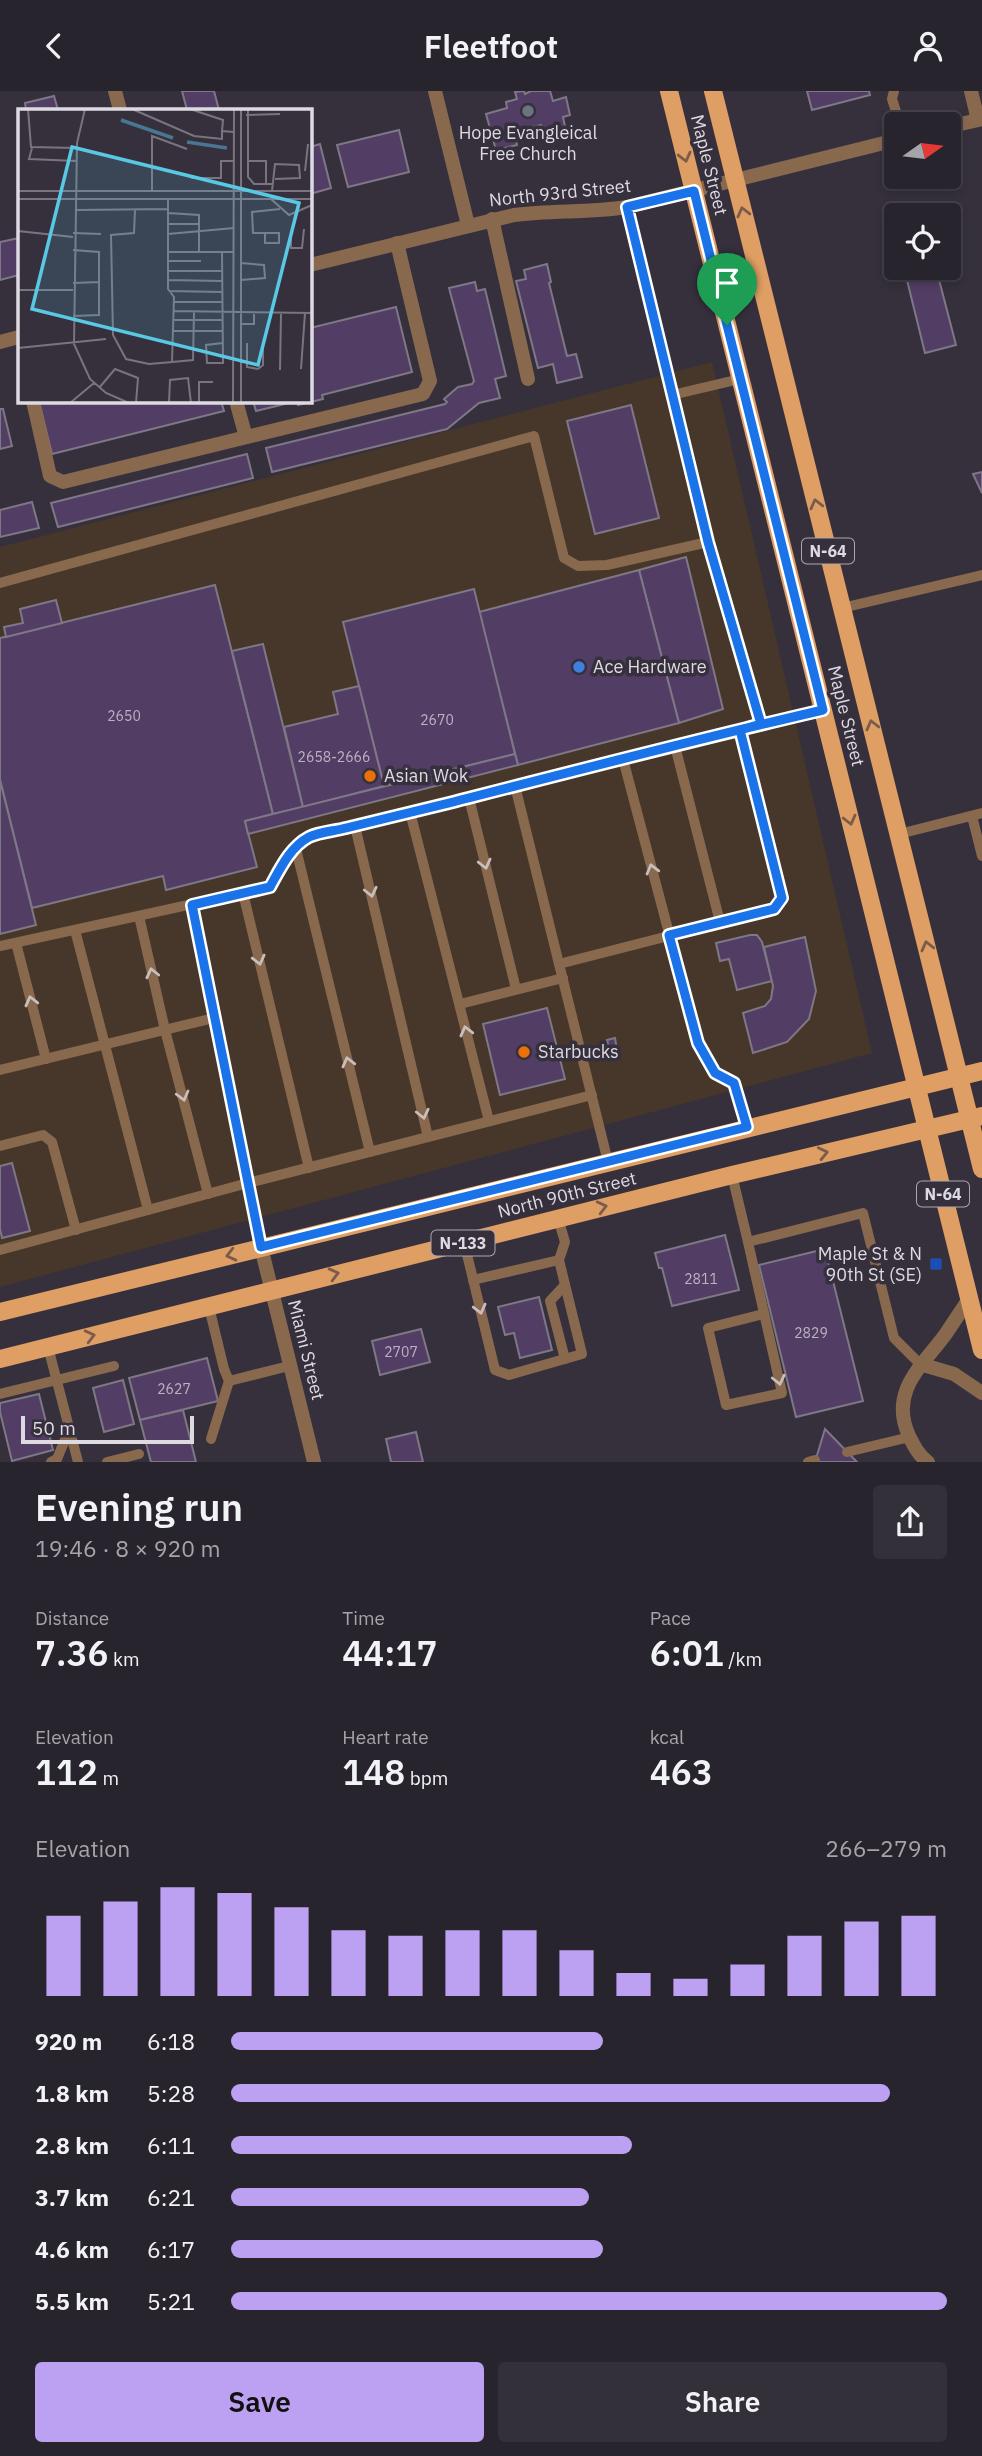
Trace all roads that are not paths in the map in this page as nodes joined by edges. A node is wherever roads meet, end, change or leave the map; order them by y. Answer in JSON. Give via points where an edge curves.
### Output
{"nodes":[{"id":1,"x":115,"y":91,"type":"edge"},
{"id":2,"x":435,"y":91,"type":"edge"},
{"id":3,"x":669,"y":91,"type":"edge"},
{"id":4,"x":713,"y":91,"type":"edge"},
{"id":5,"x":894,"y":91,"type":"edge"},
{"id":6,"x":971,"y":91,"type":"edge"},
{"id":7,"x":120,"y":109,"type":"edge"},
{"id":8,"x":896,"y":112,"type":"edge"},
{"id":9,"x":980,"y":120,"type":"edge"},
{"id":10,"x":961,"y":124,"type":"edge"},
{"id":11,"x":884,"y":143,"type":"edge"},
{"id":12,"x":735,"y":180,"type":"junction"},
{"id":13,"x":694,"y":191,"type":"junction"},
{"id":14,"x":627,"y":207,"type":"junction"},
{"id":15,"x":492,"y":219,"type":"junction"},
{"id":16,"x":468,"y":225,"type":"junction"},
{"id":17,"x":397,"y":243,"type":"junction"},
{"id":18,"x":312,"y":264,"type":"edge"},
{"id":19,"x":18,"y":339,"type":"edge"},
{"id":20,"x":0,"y":342,"type":"edge"},
{"id":21,"x":528,"y":379,"type":"dead end"},
{"id":22,"x":740,"y":379,"type":"junction"},
{"id":23,"x":672,"y":395,"type":"junction"},
{"id":24,"x":33,"y":403,"type":"edge"},
{"id":25,"x":237,"y":403,"type":"edge"},
{"id":26,"x":246,"y":437,"type":"junction"},
{"id":27,"x":708,"y":542,"type":"junction"},
{"id":28,"x":982,"y":575,"type":"edge"},
{"id":29,"x":0,"y":583,"type":"edge"},
{"id":30,"x":842,"y":608,"type":"junction"},
{"id":31,"x":823,"y":710,"type":"junction"},
{"id":32,"x":761,"y":724,"type":"junction"},
{"id":33,"x":740,"y":730,"type":"junction"},
{"id":34,"x":674,"y":746,"type":"junction"},
{"id":35,"x":623,"y":759,"type":"junction"},
{"id":36,"x":515,"y":786,"type":"junction"},
{"id":37,"x":469,"y":798,"type":"junction"},
{"id":38,"x":410,"y":812,"type":"junction"},
{"id":39,"x":977,"y":814,"type":"edge"},
{"id":40,"x":355,"y":826,"type":"junction"},
{"id":41,"x":899,"y":834,"type":"junction"},
{"id":42,"x":296,"y":849,"type":"junction"},
{"id":43,"x":982,"y":856,"type":"edge"},
{"id":44,"x":243,"y":893,"type":"junction"},
{"id":45,"x":192,"y":905,"type":"junction"},
{"id":46,"x":139,"y":916,"type":"junction"},
{"id":47,"x":720,"y":922,"type":"junction"},
{"id":48,"x":75,"y":930,"type":"junction"},
{"id":49,"x":669,"y":935,"type":"junction"},
{"id":50,"x":16,"y":943,"type":"junction"},
{"id":51,"x":0,"y":946,"type":"edge"},
{"id":52,"x":559,"y":964,"type":"junction"},
{"id":53,"x":563,"y":978,"type":"junction"},
{"id":54,"x":516,"y":989,"type":"junction"},
{"id":55,"x":460,"y":1004,"type":"junction"},
{"id":56,"x":214,"y":1018,"type":"junction"},
{"id":57,"x":165,"y":1030,"type":"junction"},
{"id":58,"x":103,"y":1045,"type":"junction"},
{"id":59,"x":46,"y":1059,"type":"junction"},
{"id":60,"x":0,"y":1070,"type":"edge"},
{"id":61,"x":982,"y":1071,"type":"edge"},
{"id":62,"x":959,"y":1076,"type":"junction"},
{"id":63,"x":916,"y":1086,"type":"junction"},
{"id":64,"x":592,"y":1095,"type":"junction"},
{"id":65,"x":976,"y":1117,"type":"edge"},
{"id":66,"x":489,"y":1121,"type":"junction"},
{"id":67,"x":747,"y":1127,"type":"junction"},
{"id":68,"x":927,"y":1129,"type":"junction"},
{"id":69,"x":428,"y":1137,"type":"junction"},
{"id":70,"x":0,"y":1146,"type":"edge"},
{"id":71,"x":370,"y":1152,"type":"junction"},
{"id":72,"x":608,"y":1162,"type":"junction"},
{"id":73,"x":309,"y":1168,"type":"junction"},
{"id":74,"x":982,"y":1169,"type":"edge"},
{"id":75,"x":732,"y":1175,"type":"junction"},
{"id":76,"x":248,"y":1183,"type":"junction"},
{"id":77,"x":208,"y":1194,"type":"junction"},
{"id":78,"x":148,"y":1210,"type":"junction"},
{"id":79,"x":558,"y":1218,"type":"junction"},
{"id":80,"x":76,"y":1230,"type":"junction"},
{"id":81,"x":464,"y":1242,"type":"junction"},
{"id":82,"x":748,"y":1242,"type":"junction"},
{"id":83,"x":261,"y":1247,"type":"junction"},
{"id":84,"x":0,"y":1250,"type":"edge"},
{"id":85,"x":559,"y":1260,"type":"junction"},
{"id":86,"x":473,"y":1280,"type":"junction"},
{"id":87,"x":565,"y":1285,"type":"junction"},
{"id":88,"x":271,"y":1290,"type":"junction"},
{"id":89,"x":969,"y":1299,"type":"junction"},
{"id":90,"x":209,"y":1307,"type":"junction"},
{"id":91,"x":0,"y":1312,"type":"edge"},
{"id":92,"x":763,"y":1314,"type":"junction"},
{"id":93,"x":48,"y":1347,"type":"junction"},
{"id":94,"x":982,"y":1350,"type":"edge"},
{"id":95,"x":0,"y":1359,"type":"edge"},
{"id":96,"x":565,"y":1359,"type":"junction"},
{"id":97,"x":920,"y":1364,"type":"junction"},
{"id":98,"x":114,"y":1366,"type":"dead end"},
{"id":99,"x":289,"y":1366,"type":"junction"},
{"id":100,"x":57,"y":1380,"type":"junction"},
{"id":101,"x":229,"y":1381,"type":"junction"},
{"id":102,"x":982,"y":1393,"type":"edge"},
{"id":103,"x":0,"y":1394,"type":"edge"},
{"id":104,"x":69,"y":1430,"type":"junction"},
{"id":105,"x":910,"y":1437,"type":"junction"},
{"id":106,"x":211,"y":1439,"type":"dead end"},
{"id":107,"x":848,"y":1452,"type":"dead end"},
{"id":108,"x":139,"y":1454,"type":"dead end"},
{"id":109,"x":51,"y":1462,"type":"edge"},
{"id":110,"x":78,"y":1462,"type":"edge"},
{"id":111,"x":107,"y":1462,"type":"edge"},
{"id":112,"x":314,"y":1462,"type":"edge"},
{"id":113,"x":928,"y":1462,"type":"edge"}],
"edges":[{"from":1,"to":7,"type":"street"},
{"from":2,"to":16,"type":"street"},
{"from":3,"to":13,"type":"main road","name":"Maple Street","number":"N-64","one_way":true},
{"from":4,"to":12,"type":"main road","name":"Maple Street","number":"N-64"},
{"from":5,"to":8,"type":"lane"},
{"from":6,"to":9,"type":"street"},
{"from":9,"to":10,"type":"street"},
{"from":11,"to":12,"type":"street","name":"North 93rd Street"},
{"from":12,"to":13,"type":"street","name":"North 93rd Street"},
{"from":30,"to":12,"type":"main road","name":"Maple Street","number":"N-64","one_way":true},
{"from":13,"to":14,"type":"street","name":"North 93rd Street"},
{"from":13,"to":22,"type":"main road","name":"Maple Street","number":"N-64"},
{"from":14,"to":15,"type":"street","name":"North 93rd Street"},
{"from":14,"to":23,"type":"lane"},
{"from":15,"to":16,"type":"street","name":"North 93rd Street"},
{"from":15,"to":21,"type":"street"},
{"from":16,"to":17,"type":"street","name":"North 93rd Street"},
{"from":17,"to":18,"type":"street","name":"North 93rd Street"},
{"from":17,"to":26,"type":"street","via":[[430,381],[423,394]]},
{"from":19,"to":20,"type":"street"},
{"from":22,"to":23,"type":"lane"},
{"from":22,"to":31,"type":"main road","name":"Maple Street","number":"N-64"},
{"from":23,"to":27,"type":"lane"},
{"from":24,"to":26,"type":"street","via":[[50,476],[63,482]]},
{"from":25,"to":26,"type":"street"},
{"from":27,"to":29,"type":"lane","via":[[607,565],[578,566],[564,558],[534,436]]},
{"from":27,"to":32,"type":"lane"},
{"from":28,"to":30,"type":"lane"},
{"from":41,"to":30,"type":"main road","name":"Maple Street","number":"N-64","one_way":true},
{"from":31,"to":32,"type":"lane"},
{"from":31,"to":63,"type":"main road","name":"Maple Street","number":"N-64","one_way":true},
{"from":32,"to":33,"type":"lane"},
{"from":33,"to":34,"type":"lane"},
{"from":33,"to":47,"type":"lane","via":[[782,898],[774,909]]},
{"from":34,"to":35,"type":"lane"},
{"from":34,"to":47,"type":"lane"},
{"from":35,"to":36,"type":"lane"},
{"from":49,"to":35,"type":"lane","one_way":true},
{"from":36,"to":37,"type":"lane"},
{"from":36,"to":52,"type":"lane"},
{"from":37,"to":38,"type":"lane"},
{"from":37,"to":54,"type":"lane","one_way":true},
{"from":38,"to":40,"type":"lane"},
{"from":38,"to":55,"type":"lane"},
{"from":39,"to":41,"type":"lane"},
{"from":39,"to":43,"type":"lane"},
{"from":40,"to":42,"type":"lane","via":[[309,837]]},
{"from":40,"to":69,"type":"lane","one_way":true},
{"from":62,"to":41,"type":"main road","name":"Maple Street","number":"N-64","one_way":true},
{"from":42,"to":44,"type":"lane","via":[[270,887]]},
{"from":71,"to":42,"type":"lane","one_way":true},
{"from":44,"to":45,"type":"lane"},
{"from":44,"to":73,"type":"lane","one_way":true},
{"from":45,"to":46,"type":"lane"},
{"from":45,"to":56,"type":"lane"},
{"from":46,"to":48,"type":"lane"},
{"from":57,"to":46,"type":"lane","one_way":true},
{"from":47,"to":49,"type":"lane"},
{"from":48,"to":50,"type":"lane"},
{"from":48,"to":58,"type":"lane"},
{"from":49,"to":52,"type":"lane"},
{"from":49,"to":67,"type":"lane","via":[[698,1043],[715,1073],[734,1083]]},
{"from":50,"to":51,"type":"lane"},
{"from":59,"to":50,"type":"lane","one_way":true},
{"from":52,"to":53,"type":"lane"},
{"from":53,"to":54,"type":"lane"},
{"from":53,"to":64,"type":"lane"},
{"from":54,"to":55,"type":"lane"},
{"from":66,"to":55,"type":"lane","one_way":true},
{"from":56,"to":57,"type":"lane"},
{"from":56,"to":76,"type":"lane"},
{"from":57,"to":58,"type":"lane"},
{"from":57,"to":77,"type":"lane","one_way":true},
{"from":58,"to":59,"type":"lane"},
{"from":58,"to":78,"type":"lane"},
{"from":59,"to":60,"type":"lane"},
{"from":61,"to":62,"type":"main road","name":"North 90th Street","number":"N-133"},
{"from":62,"to":63,"type":"main road","name":"North 90th Street","number":"N-133"},
{"from":62,"to":65,"type":"main road","name":"Maple Street","number":"N-64"},
{"from":63,"to":67,"type":"main road","name":"North 90th Street","number":"N-133"},
{"from":63,"to":68,"type":"main road","name":"Maple Street","number":"N-64"},
{"from":64,"to":66,"type":"lane"},
{"from":64,"to":72,"type":"lane"},
{"from":65,"to":68,"type":"main road","name":"North 90th Street","number":"N-133"},
{"from":65,"to":74,"type":"main road","name":"Maple Street","number":"N-64"},
{"from":66,"to":69,"type":"lane"},
{"from":67,"to":72,"type":"main road","name":"North 90th Street","number":"N-133"},
{"from":75,"to":68,"type":"main road","name":"North 90th Street","number":"N-133","one_way":true},
{"from":68,"to":89,"type":"main road","name":"Maple Street","number":"N-64"},
{"from":69,"to":71,"type":"lane"},
{"from":70,"to":80,"type":"lane","via":[[43,1135],[52,1142]]},
{"from":71,"to":73,"type":"lane"},
{"from":72,"to":83,"type":"main road","name":"North 90th Street","number":"N-133"},
{"from":73,"to":76,"type":"lane"},
{"from":79,"to":75,"type":"main road","name":"North 90th Street","number":"N-133","one_way":true},
{"from":75,"to":82,"type":"lane"},
{"from":76,"to":77,"type":"lane"},
{"from":76,"to":83,"type":"lane"},
{"from":77,"to":78,"type":"lane"},
{"from":78,"to":80,"type":"lane"},
{"from":79,"to":81,"type":"main road","name":"North 90th Street","number":"N-133"},
{"from":79,"to":85,"type":"lane","via":[[565,1242]]},
{"from":80,"to":84,"type":"lane"},
{"from":81,"to":86,"type":"lane"},
{"from":88,"to":81,"type":"main road","name":"North 90th Street","number":"N-133","one_way":true},
{"from":82,"to":92,"type":"lane"},
{"from":82,"to":97,"type":"lane","via":[[863,1213],[894,1338]]},
{"from":83,"to":88,"type":"street","name":"Miami Street"},
{"from":83,"to":91,"type":"main road","name":"North 90th Street","number":"N-133","one_way":true},
{"from":85,"to":86,"type":"lane"},
{"from":85,"to":87,"type":"lane"},
{"from":86,"to":96,"type":"lane","one_way":true,"via":[[495,1370],[509,1375]]},
{"from":87,"to":96,"type":"lane","via":[[550,1301]]},
{"from":87,"to":96,"type":"lane","via":[[582,1354]]},
{"from":88,"to":90,"type":"main road","name":"North 90th Street","number":"N-133"},
{"from":88,"to":99,"type":"street","name":"Miami Street"},
{"from":89,"to":94,"type":"main road","name":"Maple Street","number":"N-64"},
{"from":89,"to":97,"type":"street"},
{"from":93,"to":90,"type":"main road","name":"North 90th Street","number":"N-133","one_way":true},
{"from":90,"to":101,"type":"lane"},
{"from":92,"to":92,"type":"lane","one_way":true,"via":[[782,1393],[726,1405],[708,1328]]},
{"from":93,"to":95,"type":"main road","name":"North 90th Street","number":"N-133"},
{"from":93,"to":100,"type":"lane"},
{"from":97,"to":102,"type":"street","via":[[954,1374]]},
{"from":97,"to":105,"type":"street","via":[[902,1403]]},
{"from":98,"to":100,"type":"lane"},
{"from":99,"to":101,"type":"lane"},
{"from":99,"to":112,"type":"street","name":"Miami Street"},
{"from":100,"to":103,"type":"lane"},
{"from":100,"to":104,"type":"lane"},
{"from":101,"to":106,"type":"lane"},
{"from":104,"to":109,"type":"lane","via":[[57,1459]]},
{"from":104,"to":110,"type":"lane"},
{"from":105,"to":107,"type":"lane"},
{"from":105,"to":113,"type":"street"},
{"from":108,"to":111,"type":"lane"}]}
